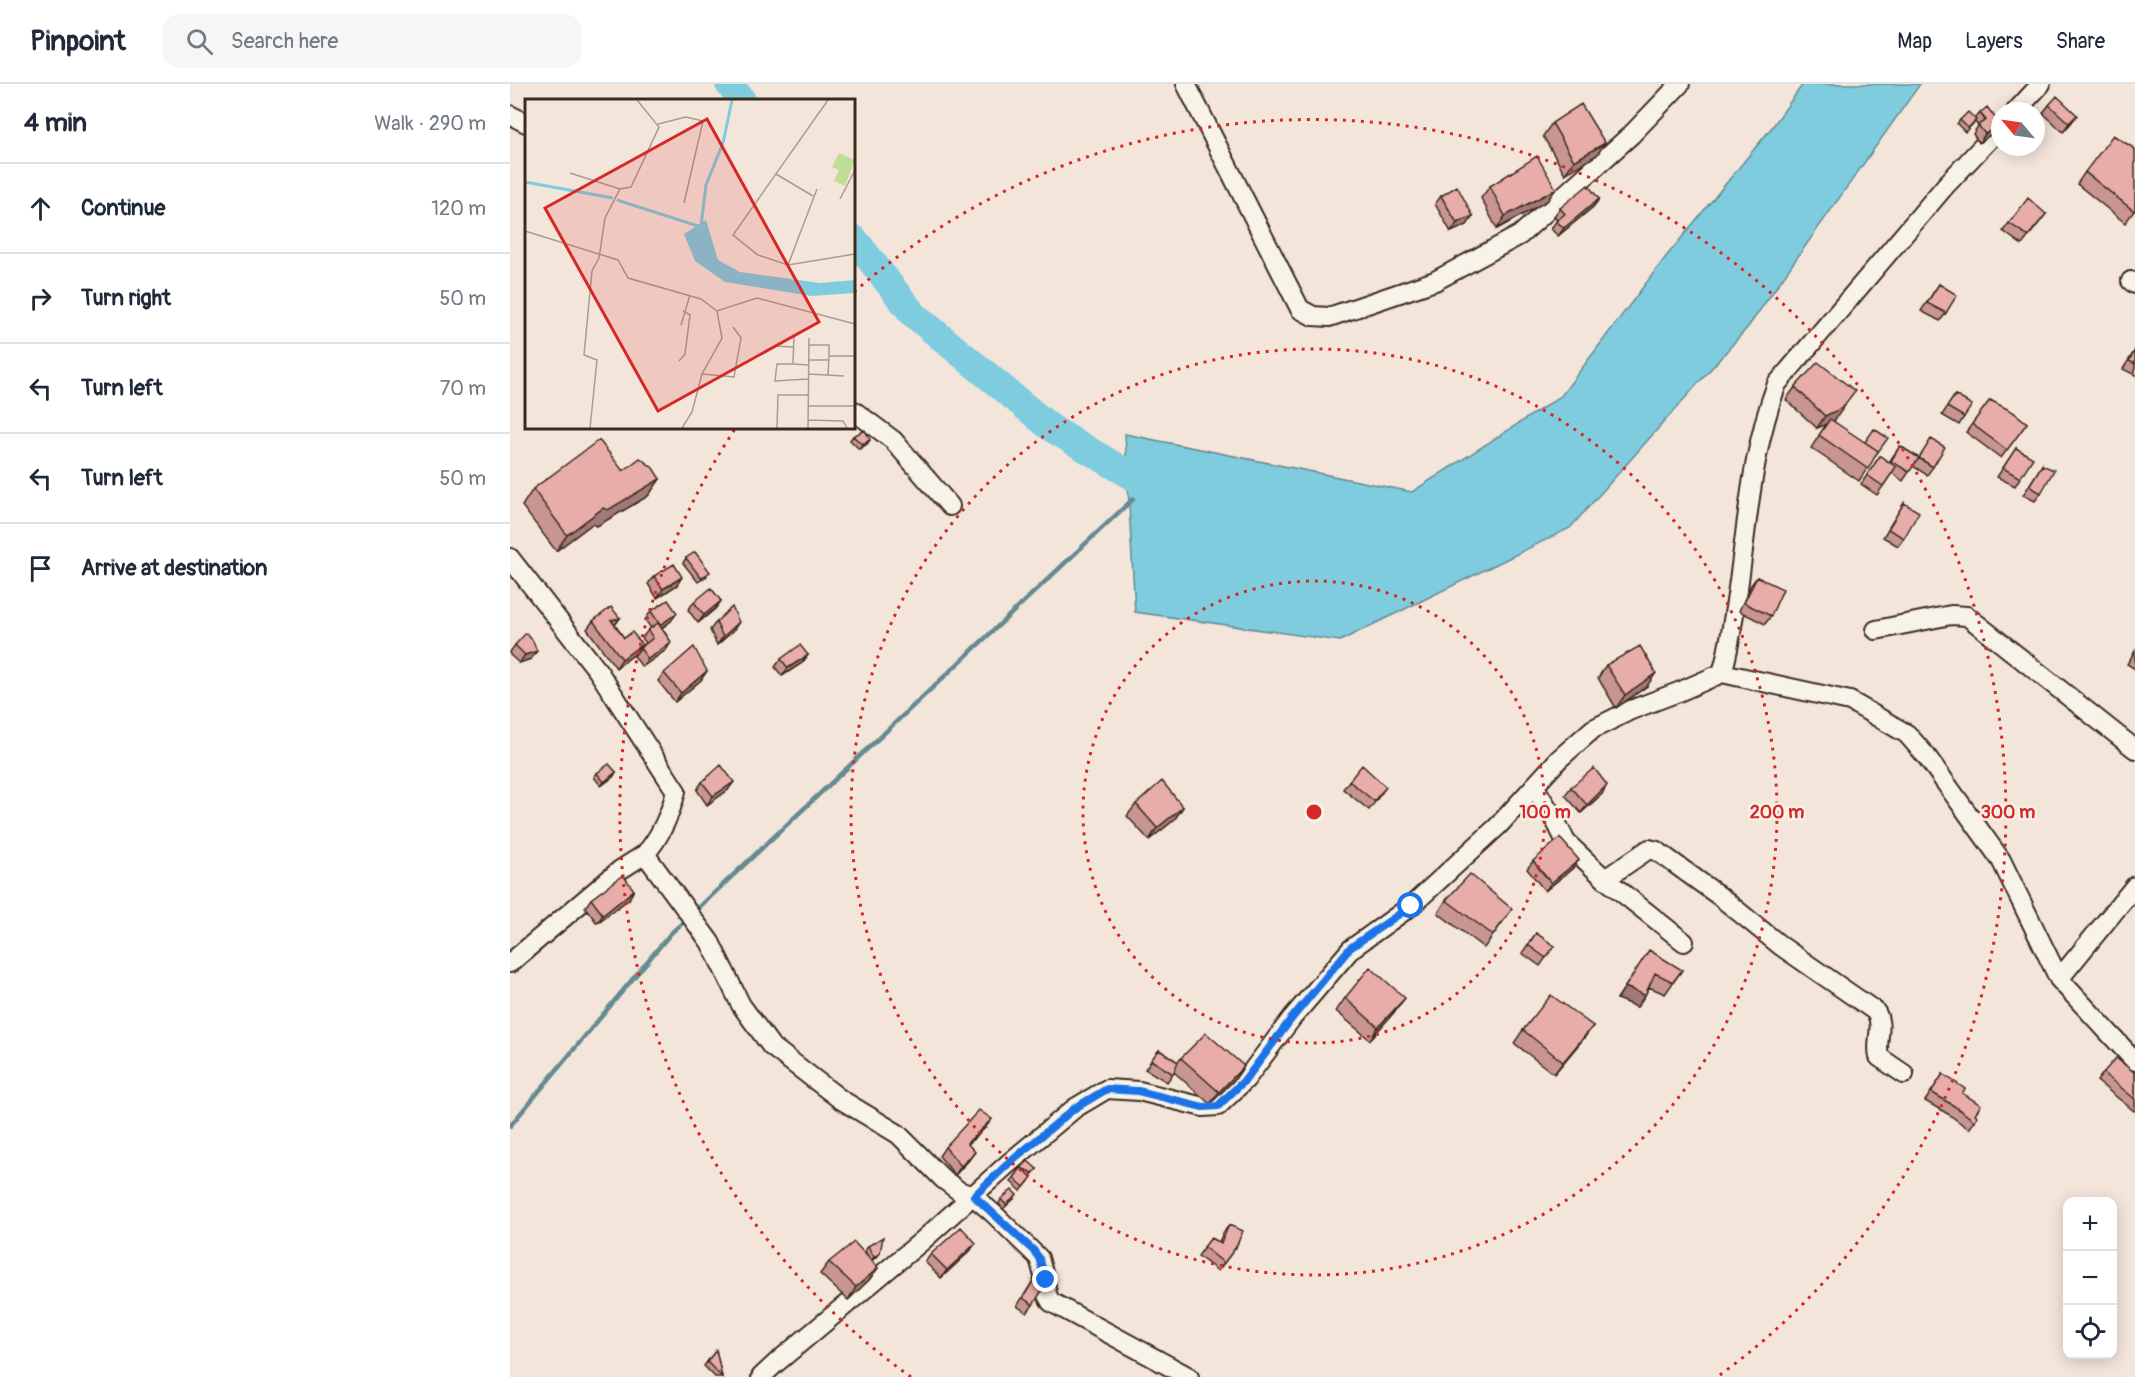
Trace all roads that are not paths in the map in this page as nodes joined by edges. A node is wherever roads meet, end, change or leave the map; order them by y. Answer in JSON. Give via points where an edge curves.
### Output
{"nodes":[{"id":1,"x":1186,"y":84,"type":"edge"},
{"id":2,"x":1680,"y":84,"type":"edge"},
{"id":3,"x":2042,"y":84,"type":"edge"},
{"id":4,"x":2025,"y":102,"type":"edge"},
{"id":5,"x":510,"y":115,"type":"edge"},
{"id":6,"x":525,"y":122,"type":"edge"},
{"id":7,"x":1991,"y":138,"type":"edge"},
{"id":8,"x":855,"y":412,"type":"edge"},
{"id":9,"x":950,"y":506,"type":"dead end"},
{"id":10,"x":510,"y":558,"type":"edge"},
{"id":11,"x":1876,"y":630,"type":"dead end"},
{"id":12,"x":1722,"y":673,"type":"junction"},
{"id":13,"x":2135,"y":749,"type":"edge"},
{"id":14,"x":1534,"y":786,"type":"junction"},
{"id":15,"x":645,"y":854,"type":"junction"},
{"id":16,"x":1605,"y":879,"type":"junction"},
{"id":17,"x":2135,"y":886,"type":"edge"},
{"id":18,"x":1684,"y":942,"type":"dead end"},
{"id":19,"x":510,"y":963,"type":"edge"},
{"id":20,"x":2059,"y":979,"type":"junction"},
{"id":21,"x":2135,"y":1061,"type":"edge"},
{"id":22,"x":1904,"y":1074,"type":"dead end"},
{"id":23,"x":974,"y":1196,"type":"junction"},
{"id":24,"x":761,"y":1377,"type":"edge"},
{"id":25,"x":1189,"y":1377,"type":"edge"}],
"edges":[{"from":1,"to":2,"type":"street","via":[[1300,309],[1312,316],[1329,317],[1435,281],[1520,235],[1624,141]]},
{"from":3,"to":4,"type":"street"},
{"from":5,"to":6,"type":"street"},
{"from":7,"to":12,"type":"street","via":[[1777,384],[1764,424]]},
{"from":8,"to":9,"type":"street","via":[[893,440]]},
{"from":10,"to":15,"type":"street","via":[[598,671],[676,791],[653,845]]},
{"from":11,"to":13,"type":"street","via":[[1951,615],[1967,616]]},
{"from":12,"to":14,"type":"street","via":[[1593,729]]},
{"from":12,"to":20,"type":"street","via":[[1850,701],[1907,734],[2001,860]]},
{"from":14,"to":16,"type":"street","via":[[1566,842]]},
{"from":14,"to":23,"type":"street","via":[[1498,826],[1411,906],[1350,948],[1246,1079],[1218,1106],[1203,1107],[1138,1091],[1107,1089],[1075,1108]]},
{"from":15,"to":19,"type":"street","via":[[620,870]]},
{"from":15,"to":23,"type":"street","via":[[710,942],[741,1005],[771,1046],[840,1099],[898,1134],[959,1191]]},
{"from":16,"to":18,"type":"street"},
{"from":16,"to":22,"type":"street","via":[[1649,849],[1657,851],[1781,946],[1875,1011],[1880,1023],[1879,1057]]},
{"from":17,"to":20,"type":"street"},
{"from":20,"to":21,"type":"street"},
{"from":23,"to":24,"type":"street"},
{"from":23,"to":25,"type":"street","via":[[1034,1251],[1051,1302]]}]}
